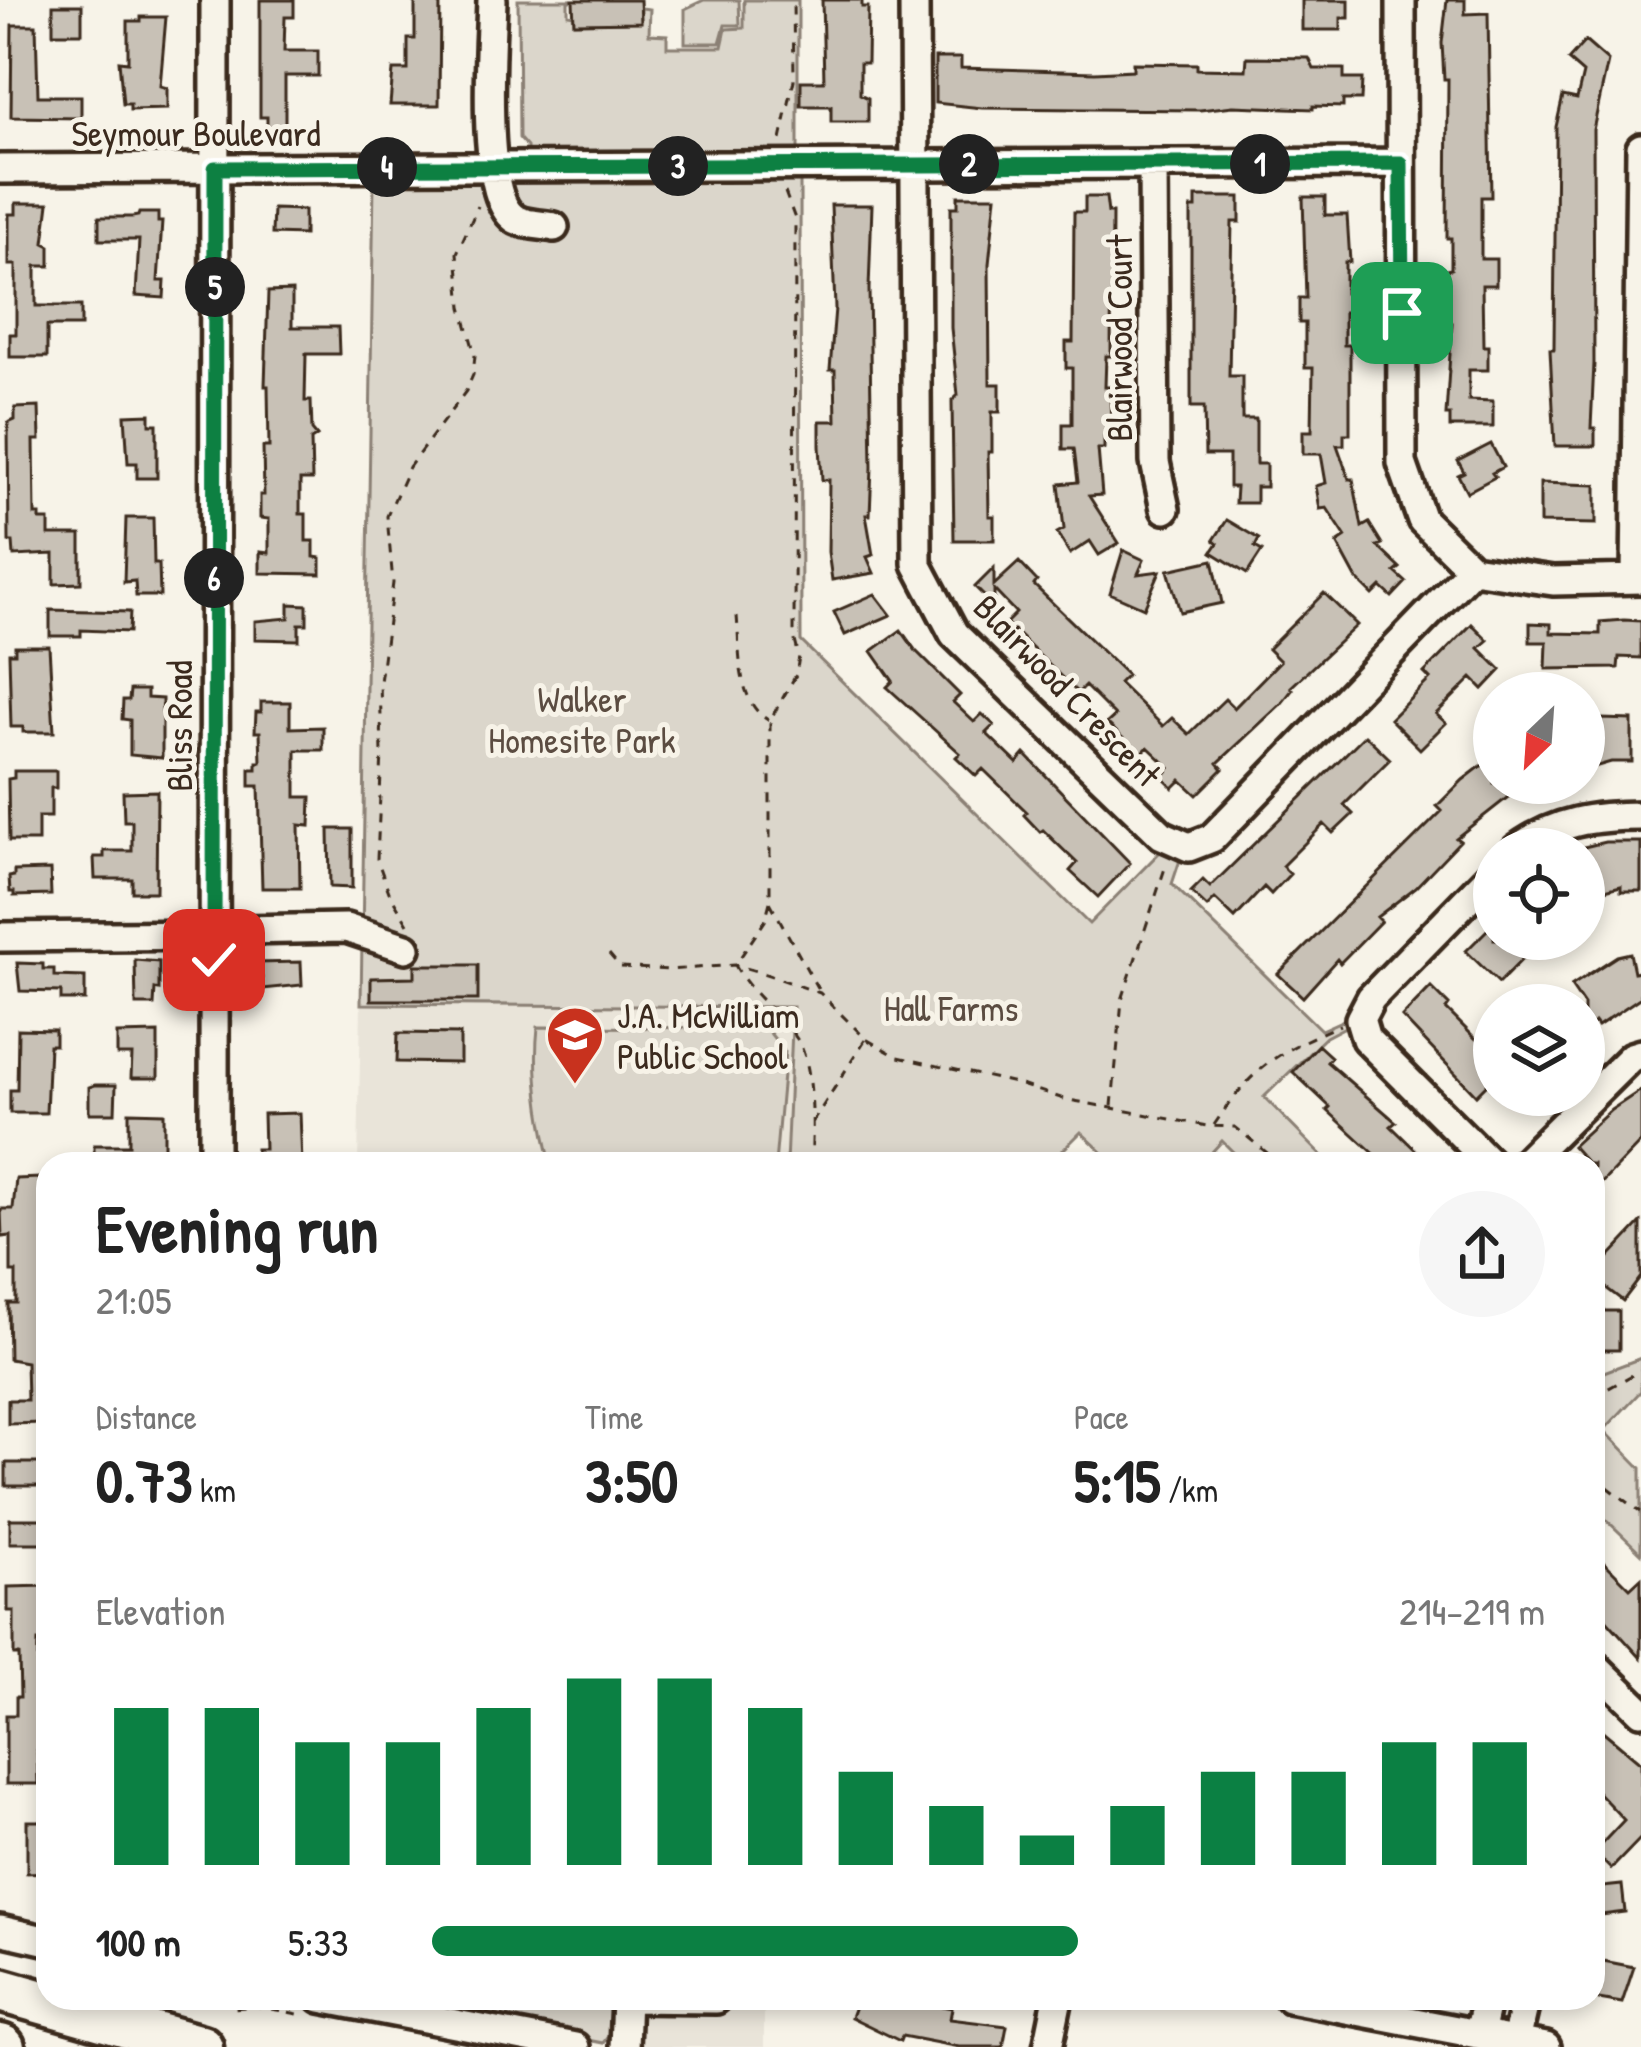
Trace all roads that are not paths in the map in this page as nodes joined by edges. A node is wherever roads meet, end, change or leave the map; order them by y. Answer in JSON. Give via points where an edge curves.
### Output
{"nodes":[{"id":1,"x":215,"y":0,"type":"edge"},
{"id":2,"x":492,"y":0,"type":"edge"},
{"id":3,"x":914,"y":0,"type":"edge"},
{"id":4,"x":1401,"y":0,"type":"edge"},
{"id":5,"x":1641,"y":148,"type":"edge"},
{"id":6,"x":1401,"y":163,"type":"junction"},
{"id":7,"x":916,"y":164,"type":"junction"},
{"id":8,"x":1154,"y":165,"type":"junction"},
{"id":9,"x":491,"y":167,"type":"junction"},
{"id":10,"x":215,"y":168,"type":"junction"},
{"id":11,"x":0,"y":169,"type":"edge"},
{"id":12,"x":554,"y":226,"type":"dead end"},
{"id":13,"x":1165,"y":509,"type":"dead end"},
{"id":14,"x":1472,"y":568,"type":"junction"},
{"id":15,"x":1638,"y":579,"type":"edge"},
{"id":16,"x":1641,"y":816,"type":"edge"},
{"id":17,"x":1553,"y":828,"type":"edge"},
{"id":18,"x":1473,"y":894,"type":"edge"},
{"id":19,"x":214,"y":935,"type":"junction"},
{"id":20,"x":0,"y":937,"type":"edge"},
{"id":21,"x":408,"y":938,"type":"road end"},
{"id":22,"x":1641,"y":1054,"type":"edge"},
{"id":23,"x":214,"y":1152,"type":"edge"},
{"id":24,"x":1479,"y":1152,"type":"edge"},
{"id":25,"x":1535,"y":1152,"type":"edge"},
{"id":26,"x":1605,"y":1676,"type":"edge"},
{"id":27,"x":1641,"y":1711,"type":"edge"},
{"id":28,"x":0,"y":1930,"type":"edge"},
{"id":29,"x":36,"y":1938,"type":"edge"},
{"id":30,"x":0,"y":1990,"type":"edge"},
{"id":31,"x":36,"y":2000,"type":"edge"},
{"id":32,"x":71,"y":2010,"type":"edge"},
{"id":33,"x":626,"y":2010,"type":"edge"},
{"id":34,"x":1056,"y":2010,"type":"edge"},
{"id":35,"x":1352,"y":2010,"type":"edge"},
{"id":36,"x":1484,"y":2010,"type":"edge"},
{"id":37,"x":1523,"y":2010,"type":"edge"},
{"id":38,"x":464,"y":2012,"type":"edge"},
{"id":39,"x":1479,"y":2034,"type":"junction"},
{"id":40,"x":1516,"y":2041,"type":"junction"},
{"id":41,"x":201,"y":2047,"type":"edge"},
{"id":42,"x":575,"y":2047,"type":"edge"},
{"id":43,"x":624,"y":2047,"type":"edge"},
{"id":44,"x":1048,"y":2047,"type":"edge"},
{"id":45,"x":1546,"y":2047,"type":"edge"}],
"edges":[{"from":1,"to":10,"type":"street","name":"Bliss Road"},
{"from":2,"to":9,"type":"street"},
{"from":3,"to":7,"type":"street","name":"Blairwood Crescent"},
{"from":4,"to":6,"type":"street"},
{"from":5,"to":15,"type":"street"},
{"from":6,"to":8,"type":"street","name":"Seymour Boulevard"},
{"from":6,"to":14,"type":"street","via":[[1402,463],[1422,520]]},
{"from":7,"to":8,"type":"street","name":"Seymour Boulevard"},
{"from":7,"to":9,"type":"street","name":"Seymour Boulevard"},
{"from":7,"to":14,"type":"street","name":"Blairwood Crescent","via":[[917,564],[954,634],[1162,836],[1189,847],[1212,838]]},
{"from":8,"to":13,"type":"street","name":"Blairwood Court","via":[[1155,462]]},
{"from":9,"to":10,"type":"street","name":"Seymour Boulevard"},
{"from":9,"to":12,"type":"street","via":[[500,203],[517,220]]},
{"from":10,"to":11,"type":"street","name":"Seymour Boulevard"},
{"from":10,"to":19,"type":"street","name":"Bliss Road"},
{"from":14,"to":15,"type":"street","via":[[1553,581]]},
{"from":16,"to":17,"type":"street","via":[[1596,816]]},
{"from":18,"to":24,"type":"street","via":[[1360,1019],[1366,1039]]},
{"from":19,"to":20,"type":"street"},
{"from":19,"to":21,"type":"street","via":[[346,928]]},
{"from":19,"to":23,"type":"street","name":"Bliss Road"},
{"from":22,"to":25,"type":"street"},
{"from":26,"to":27,"type":"street"},
{"from":28,"to":29,"type":"street"},
{"from":30,"to":31,"type":"highway"},
{"from":32,"to":41,"type":"highway"},
{"from":33,"to":43,"type":"street"},
{"from":34,"to":44,"type":"street"},
{"from":35,"to":39,"type":"street"},
{"from":36,"to":39,"type":"street"},
{"from":37,"to":40,"type":"street"},
{"from":38,"to":42,"type":"street"},
{"from":39,"to":40,"type":"street"},
{"from":40,"to":45,"type":"street"}]}
